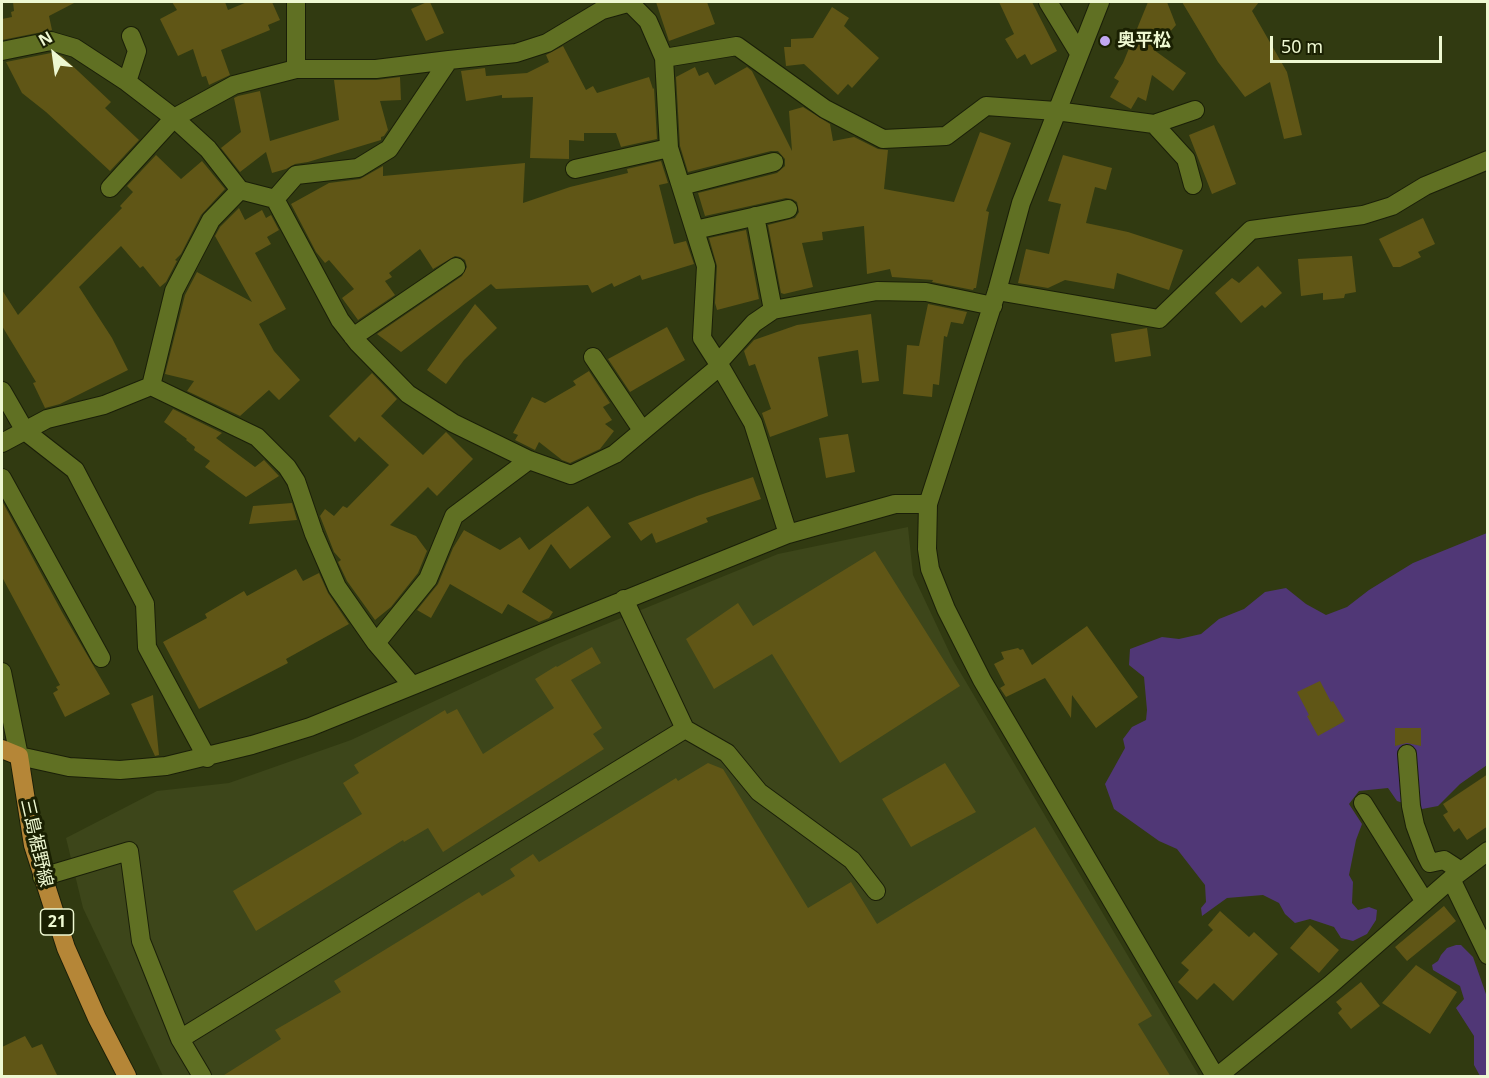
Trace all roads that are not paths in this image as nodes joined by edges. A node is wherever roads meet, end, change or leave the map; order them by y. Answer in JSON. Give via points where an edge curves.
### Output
{"nodes":[{"id":1,"x":296,"y":2,"type":"edge"},
{"id":2,"x":630,"y":2,"type":"edge"},
{"id":3,"x":1048,"y":2,"type":"edge"},
{"id":4,"x":1100,"y":2,"type":"edge"},
{"id":5,"x":131,"y":36,"type":"dead end"},
{"id":6,"x":2,"y":51,"type":"edge"},
{"id":7,"x":1079,"y":54,"type":"junction"},
{"id":8,"x":664,"y":58,"type":"junction"},
{"id":9,"x":448,"y":60,"type":"junction"},
{"id":10,"x":296,"y":69,"type":"junction"},
{"id":11,"x":128,"y":82,"type":"junction"},
{"id":12,"x":1195,"y":110,"type":"dead end"},
{"id":13,"x":1056,"y":111,"type":"junction"},
{"id":14,"x":174,"y":118,"type":"junction"},
{"id":15,"x":1155,"y":124,"type":"junction"},
{"id":16,"x":669,"y":148,"type":"junction"},
{"id":17,"x":1488,"y":160,"type":"edge"},
{"id":18,"x":774,"y":162,"type":"dead end"},
{"id":19,"x":575,"y":169,"type":"dead end"},
{"id":20,"x":1193,"y":185,"type":"dead end"},
{"id":21,"x":681,"y":186,"type":"junction"},
{"id":22,"x":110,"y":188,"type":"dead end"},
{"id":23,"x":240,"y":190,"type":"junction"},
{"id":24,"x":274,"y":199,"type":"junction"},
{"id":25,"x":788,"y":209,"type":"dead end"},
{"id":26,"x":755,"y":216,"type":"junction"},
{"id":27,"x":695,"y":230,"type":"junction"},
{"id":28,"x":456,"y":267,"type":"dead end"},
{"id":29,"x":995,"y":298,"type":"junction"},
{"id":30,"x":773,"y":310,"type":"junction"},
{"id":31,"x":353,"y":337,"type":"junction"},
{"id":32,"x":593,"y":357,"type":"dead end"},
{"id":33,"x":719,"y":364,"type":"junction"},
{"id":34,"x":151,"y":387,"type":"junction"},
{"id":35,"x":2,"y":391,"type":"edge"},
{"id":36,"x":642,"y":430,"type":"junction"},
{"id":37,"x":25,"y":431,"type":"junction"},
{"id":38,"x":2,"y":442,"type":"edge"},
{"id":39,"x":529,"y":460,"type":"junction"},
{"id":40,"x":2,"y":478,"type":"edge"},
{"id":41,"x":928,"y":504,"type":"junction"},
{"id":42,"x":788,"y":534,"type":"junction"},
{"id":43,"x":624,"y":599,"type":"junction"},
{"id":44,"x":376,"y":643,"type":"junction"},
{"id":45,"x":101,"y":658,"type":"dead end"},
{"id":46,"x":2,"y":672,"type":"edge"},
{"id":47,"x":411,"y":684,"type":"junction"},
{"id":48,"x":685,"y":729,"type":"junction"},
{"id":49,"x":2,"y":749,"type":"edge"},
{"id":50,"x":1407,"y":754,"type":"dead end"},
{"id":51,"x":19,"y":756,"type":"junction"},
{"id":52,"x":207,"y":758,"type":"junction"},
{"id":53,"x":1363,"y":803,"type":"dead end"},
{"id":54,"x":1488,"y":851,"type":"edge"},
{"id":55,"x":1456,"y":875,"type":"junction"},
{"id":56,"x":42,"y":878,"type":"junction"},
{"id":57,"x":876,"y":891,"type":"dead end"},
{"id":58,"x":1425,"y":902,"type":"junction"},
{"id":59,"x":1488,"y":955,"type":"edge"},
{"id":60,"x":180,"y":1039,"type":"junction"},
{"id":61,"x":127,"y":1077,"type":"edge"},
{"id":62,"x":202,"y":1077,"type":"edge"},
{"id":63,"x":1217,"y":1077,"type":"edge"}],
"edges":[{"from":1,"to":10,"type":"street"},
{"from":2,"to":8,"type":"street","via":[[648,21]]},
{"from":2,"to":9,"type":"street","via":[[602,10],[546,43],[526,50]]},
{"from":3,"to":7,"type":"street"},
{"from":4,"to":7,"type":"street"},
{"from":5,"to":11,"type":"street","via":[[136,51]]},
{"from":6,"to":11,"type":"street","via":[[51,41],[75,48]]},
{"from":7,"to":13,"type":"street"},
{"from":8,"to":13,"type":"street","via":[[737,46],[825,109],[883,139],[946,136],[986,105]]},
{"from":8,"to":16,"type":"street"},
{"from":9,"to":10,"type":"street","via":[[376,69]]},
{"from":9,"to":24,"type":"street","via":[[390,149],[358,168],[297,175]]},
{"from":10,"to":14,"type":"street","via":[[234,85]]},
{"from":11,"to":14,"type":"street"},
{"from":12,"to":15,"type":"street"},
{"from":13,"to":15,"type":"street"},
{"from":13,"to":29,"type":"street","via":[[1021,203]]},
{"from":14,"to":22,"type":"street"},
{"from":14,"to":23,"type":"street","via":[[208,149]]},
{"from":15,"to":20,"type":"street","via":[[1186,159]]},
{"from":16,"to":19,"type":"street"},
{"from":16,"to":21,"type":"street"},
{"from":17,"to":29,"type":"street","via":[[1425,186],[1392,206],[1363,215],[1251,230],[1160,320]]},
{"from":18,"to":21,"type":"street"},
{"from":21,"to":27,"type":"street"},
{"from":23,"to":24,"type":"street"},
{"from":23,"to":34,"type":"street","via":[[211,220],[174,291]]},
{"from":24,"to":31,"type":"street"},
{"from":25,"to":26,"type":"street"},
{"from":26,"to":27,"type":"street"},
{"from":26,"to":30,"type":"street"},
{"from":27,"to":33,"type":"street","via":[[706,266],[702,338]]},
{"from":28,"to":31,"type":"street"},
{"from":29,"to":30,"type":"street","via":[[877,291]]},
{"from":29,"to":41,"type":"street"},
{"from":30,"to":33,"type":"street","via":[[754,323]]},
{"from":31,"to":39,"type":"street","via":[[408,394],[453,423]]},
{"from":32,"to":36,"type":"street"},
{"from":33,"to":36,"type":"street"},
{"from":33,"to":42,"type":"street","via":[[753,423]]},
{"from":34,"to":37,"type":"street","via":[[104,405],[47,419]]},
{"from":34,"to":44,"type":"street","via":[[257,437],[287,467],[337,587]]},
{"from":35,"to":37,"type":"street"},
{"from":36,"to":39,"type":"street","via":[[615,454],[571,475]]},
{"from":37,"to":38,"type":"street"},
{"from":37,"to":52,"type":"street","via":[[75,470],[145,604],[147,647]]},
{"from":39,"to":44,"type":"street","via":[[454,516],[428,579]]},
{"from":40,"to":45,"type":"street"},
{"from":41,"to":42,"type":"street","via":[[895,504]]},
{"from":41,"to":63,"type":"street","via":[[930,569],[946,609],[982,680]]},
{"from":42,"to":43,"type":"street"},
{"from":43,"to":47,"type":"street"},
{"from":43,"to":48,"type":"street"},
{"from":44,"to":47,"type":"street"},
{"from":46,"to":51,"type":"street"},
{"from":47,"to":52,"type":"street","via":[[310,726]]},
{"from":48,"to":57,"type":"street","via":[[727,753],[759,792],[852,860]]},
{"from":48,"to":60,"type":"street"},
{"from":49,"to":51,"type":"main road"},
{"from":50,"to":55,"type":"street","via":[[1411,806],[1426,855],[1430,863],[1444,860]]},
{"from":51,"to":52,"type":"street","via":[[69,767],[120,770]]},
{"from":51,"to":56,"type":"main road","name":"三島裾野線","number":"21"},
{"from":53,"to":58,"type":"street"},
{"from":54,"to":55,"type":"street"},
{"from":55,"to":58,"type":"street"},
{"from":55,"to":59,"type":"street"},
{"from":56,"to":60,"type":"street","via":[[129,851],[141,941]]},
{"from":56,"to":61,"type":"main road","name":"三島裾野線","number":"21","via":[[80,983]]},
{"from":58,"to":63,"type":"street"},
{"from":60,"to":62,"type":"street"}]}
